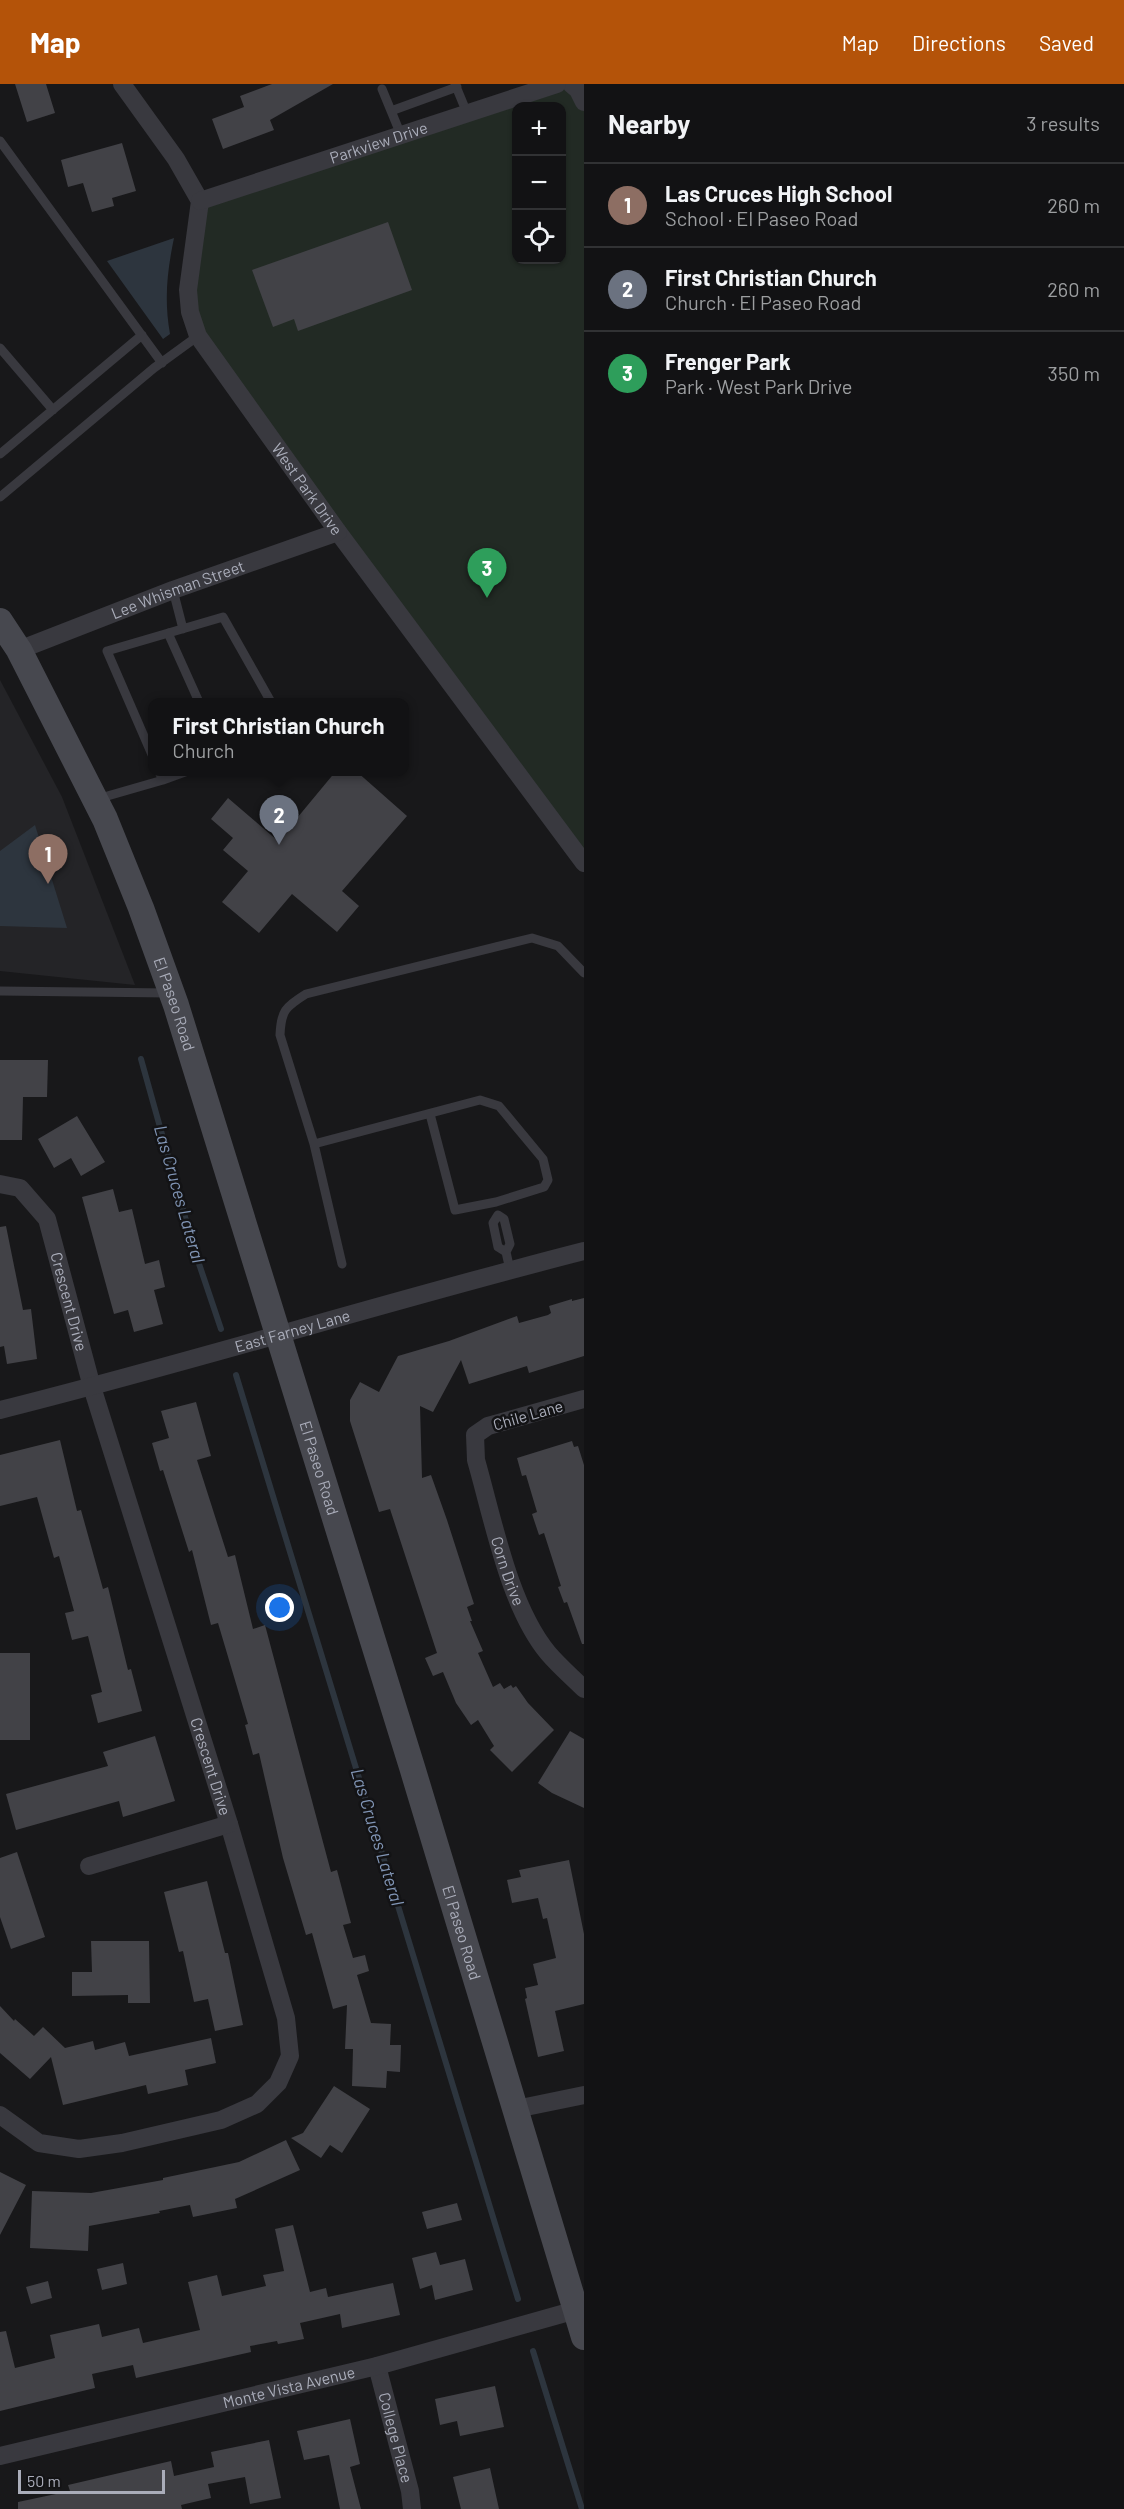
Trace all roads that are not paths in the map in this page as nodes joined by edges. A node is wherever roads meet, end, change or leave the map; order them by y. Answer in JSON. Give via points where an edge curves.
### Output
{"nodes":[{"id":1,"x":122,"y":84,"type":"edge"},
{"id":2,"x":557,"y":84,"type":"edge"},
{"id":3,"x":571,"y":84,"type":"edge"},
{"id":4,"x":456,"y":86,"type":"edge"},
{"id":5,"x":382,"y":89,"type":"dead end"},
{"id":6,"x":519,"y":89,"type":"edge"},
{"id":7,"x":584,"y":102,"type":"edge"},
{"id":8,"x":391,"y":111,"type":"junction"},
{"id":9,"x":467,"y":113,"type":"junction"},
{"id":10,"x":401,"y":135,"type":"junction"},
{"id":11,"x":0,"y":141,"type":"edge"},
{"id":12,"x":200,"y":201,"type":"junction"},
{"id":13,"x":142,"y":335,"type":"junction"},
{"id":14,"x":198,"y":336,"type":"junction"},
{"id":15,"x":0,"y":348,"type":"edge"},
{"id":16,"x":162,"y":363,"type":"junction"},
{"id":17,"x":53,"y":410,"type":"junction"},
{"id":18,"x":0,"y":454,"type":"edge"},
{"id":19,"x":0,"y":497,"type":"edge"},
{"id":20,"x":338,"y":532,"type":"junction"},
{"id":21,"x":173,"y":590,"type":"junction"},
{"id":22,"x":0,"y":621,"type":"edge"},
{"id":23,"x":183,"y":629,"type":"junction"},
{"id":24,"x":168,"y":633,"type":"junction"},
{"id":25,"x":19,"y":650,"type":"junction"},
{"id":26,"x":197,"y":698,"type":"edge"},
{"id":27,"x":269,"y":698,"type":"edge"},
{"id":28,"x":148,"y":745,"type":"edge"},
{"id":29,"x":161,"y":776,"type":"edge"},
{"id":30,"x":95,"y":800,"type":"junction"},
{"id":31,"x":584,"y":863,"type":"edge"},
{"id":32,"x":584,"y":973,"type":"edge"},
{"id":33,"x":0,"y":991,"type":"edge"},
{"id":34,"x":172,"y":993,"type":"junction"},
{"id":35,"x":430,"y":1114,"type":"junction"},
{"id":36,"x":314,"y":1144,"type":"junction"},
{"id":37,"x":0,"y":1184,"type":"edge"},
{"id":38,"x":496,"y":1202,"type":"junction"},
{"id":39,"x":584,"y":1251,"type":"edge"},
{"id":40,"x":342,"y":1264,"type":"dead end"},
{"id":41,"x":510,"y":1270,"type":"junction"},
{"id":42,"x":278,"y":1333,"type":"junction"},
{"id":43,"x":92,"y":1387,"type":"junction"},
{"id":44,"x":584,"y":1399,"type":"edge"},
{"id":45,"x":0,"y":1410,"type":"edge"},
{"id":46,"x":475,"y":1435,"type":"joint"},
{"id":47,"x":584,"y":1689,"type":"edge"},
{"id":48,"x":229,"y":1824,"type":"junction"},
{"id":49,"x":89,"y":1866,"type":"dead end"},
{"id":50,"x":584,"y":2095,"type":"edge"},
{"id":51,"x":516,"y":2109,"type":"junction"},
{"id":52,"x":0,"y":2115,"type":"edge"},
{"id":53,"x":576,"y":2310,"type":"junction"},
{"id":54,"x":584,"y":2337,"type":"edge"},
{"id":55,"x":377,"y":2366,"type":"junction"},
{"id":56,"x":0,"y":2456,"type":"edge"},
{"id":57,"x":412,"y":2509,"type":"edge"}],
"edges":[{"from":1,"to":12,"type":"street","via":[[176,159]]},
{"from":2,"to":6,"type":"street","name":"Parkview Drive"},
{"from":3,"to":7,"type":"street"},
{"from":4,"to":8,"type":"lane"},
{"from":4,"to":9,"type":"lane"},
{"from":5,"to":8,"type":"lane"},
{"from":6,"to":9,"type":"street","name":"Parkview Drive"},
{"from":8,"to":10,"type":"lane"},
{"from":9,"to":10,"type":"street","name":"Parkview Drive"},
{"from":10,"to":12,"type":"street","name":"Parkview Drive"},
{"from":11,"to":13,"type":"lane"},
{"from":12,"to":14,"type":"street","name":"West Park Drive","via":[[188,290]]},
{"from":13,"to":16,"type":"lane"},
{"from":13,"to":17,"type":"lane"},
{"from":14,"to":16,"type":"lane"},
{"from":14,"to":20,"type":"street","name":"West Park Drive"},
{"from":15,"to":17,"type":"lane"},
{"from":16,"to":19,"type":"lane"},
{"from":17,"to":18,"type":"lane"},
{"from":20,"to":21,"type":"street","name":"Lee Whisman Street"},
{"from":20,"to":31,"type":"street","name":"West Park Drive"},
{"from":21,"to":23,"type":"lane"},
{"from":21,"to":25,"type":"street","name":"Lee Whisman Street"},
{"from":22,"to":25,"type":"main road","name":"El Paseo Road"},
{"from":23,"to":24,"type":"lane"},
{"from":23,"to":27,"type":"lane","via":[[223,617]]},
{"from":24,"to":26,"type":"lane"},
{"from":24,"to":28,"type":"lane","via":[[107,651]]},
{"from":25,"to":30,"type":"main road","name":"El Paseo Road"},
{"from":29,"to":30,"type":"lane"},
{"from":30,"to":34,"type":"main road","name":"El Paseo Road"},
{"from":32,"to":36,"type":"lane","via":[[558,946],[532,938],[306,994],[289,1004],[281,1017],[280,1035]]},
{"from":33,"to":34,"type":"lane"},
{"from":34,"to":42,"type":"main road","name":"El Paseo Road"},
{"from":35,"to":36,"type":"lane"},
{"from":35,"to":38,"type":"lane","via":[[455,1210]]},
{"from":35,"to":38,"type":"lane","via":[[480,1100],[500,1106],[543,1159],[548,1180],[544,1187]]},
{"from":36,"to":40,"type":"lane"},
{"from":37,"to":43,"type":"street","name":"Crescent Drive","via":[[20,1188],[47,1219]]},
{"from":38,"to":41,"type":"lane","via":[[510,1244],[506,1252]]},
{"from":39,"to":41,"type":"street","name":"East Farney Lane"},
{"from":41,"to":42,"type":"street","name":"East Farney Lane"},
{"from":42,"to":43,"type":"street","name":"East Farney Lane"},
{"from":42,"to":51,"type":"main road","name":"El Paseo Road"},
{"from":43,"to":45,"type":"street","name":"East Farney Lane"},
{"from":43,"to":48,"type":"street","name":"Crescent Drive"},
{"from":44,"to":46,"type":"street","name":"Chile Lane","via":[[488,1426]]},
{"from":46,"to":47,"type":"street","name":"Corn Drive","via":[[476,1460],[520,1604],[547,1653]]},
{"from":48,"to":49,"type":"street"},
{"from":48,"to":52,"type":"street","name":"Crescent Drive","via":[[286,2018],[290,2056],[278,2083],[257,2104],[221,2120],[79,2149],[39,2143]]},
{"from":50,"to":51,"type":"street"},
{"from":51,"to":53,"type":"main road","name":"El Paseo Road"},
{"from":53,"to":54,"type":"main road","name":"El Paseo Road"},
{"from":53,"to":55,"type":"street","name":"Monte Vista Avenue"},
{"from":55,"to":56,"type":"street","name":"Monte Vista Avenue"},
{"from":55,"to":57,"type":"street","name":"College Place"}]}
